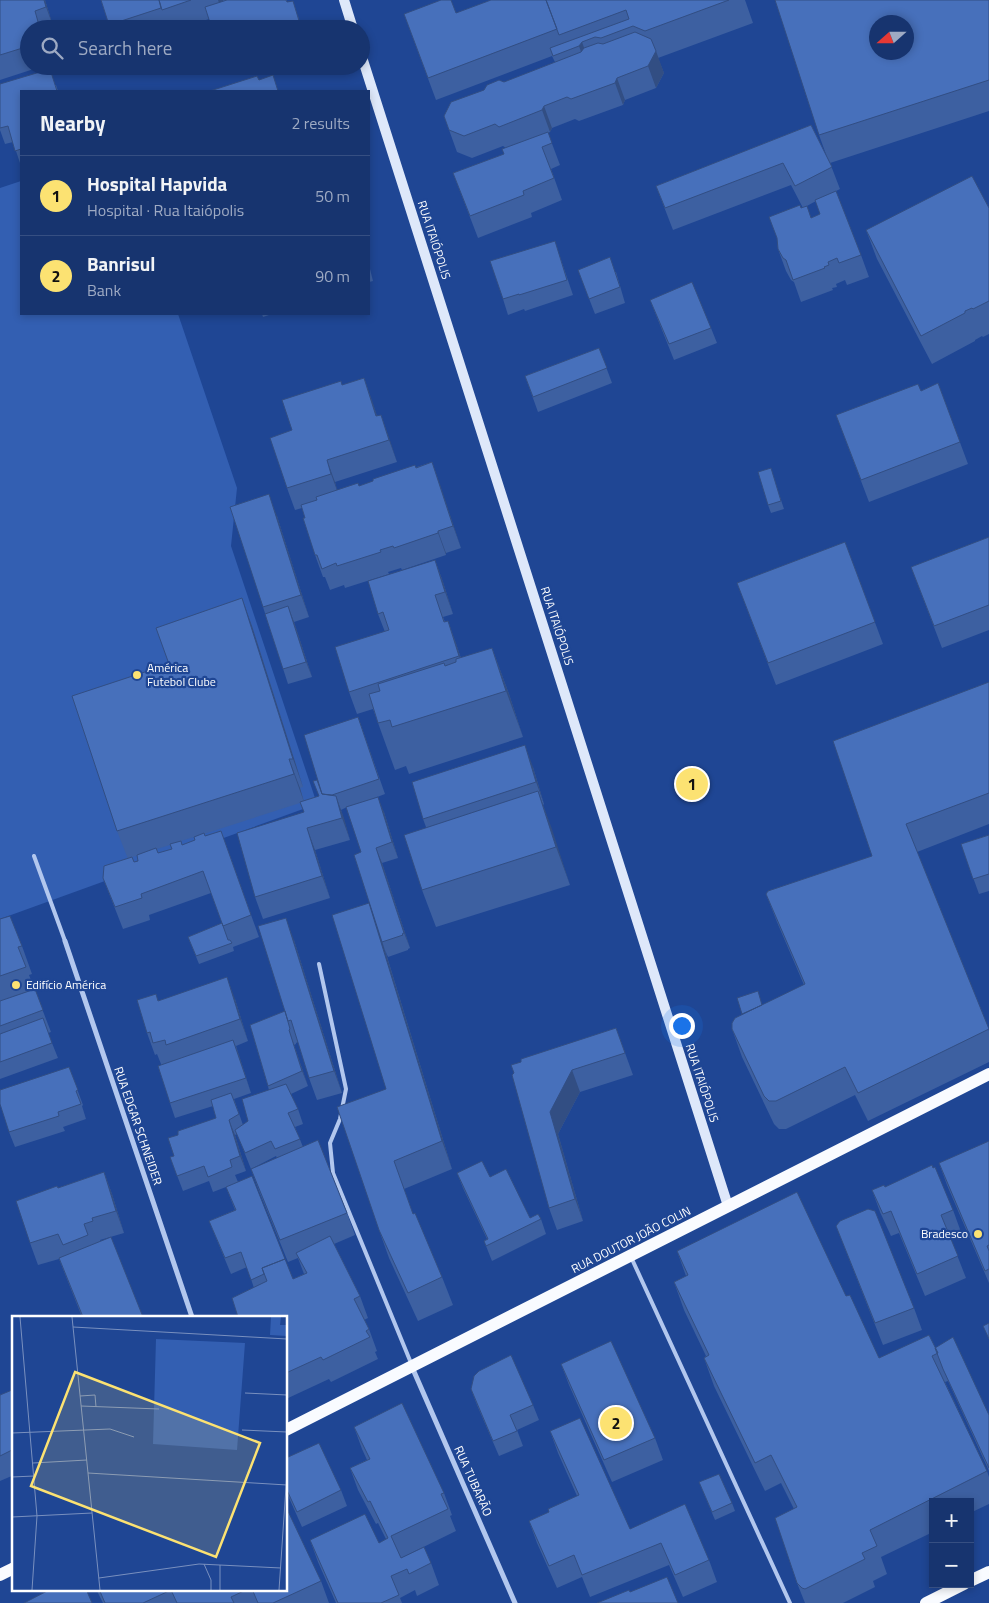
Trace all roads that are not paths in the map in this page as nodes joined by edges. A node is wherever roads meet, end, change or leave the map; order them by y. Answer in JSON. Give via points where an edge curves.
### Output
{"nodes":[{"id":1,"x":344,"y":0,"type":"edge"},
{"id":2,"x":350,"y":20,"type":"edge"},
{"id":3,"x":368,"y":75,"type":"edge"},
{"id":4,"x":34,"y":856,"type":"dead end"},
{"id":5,"x":65,"y":941,"type":"joint"},
{"id":6,"x":319,"y":964,"type":"dead end"},
{"id":7,"x":989,"y":1074,"type":"edge"},
{"id":8,"x":728,"y":1206,"type":"junction"},
{"id":9,"x":631,"y":1256,"type":"junction"},
{"id":10,"x":192,"y":1316,"type":"edge"},
{"id":11,"x":412,"y":1366,"type":"junction"},
{"id":12,"x":288,"y":1429,"type":"edge"},
{"id":13,"x":12,"y":1569,"type":"edge"},
{"id":14,"x":989,"y":1572,"type":"edge"},
{"id":15,"x":0,"y":1575,"type":"edge"},
{"id":16,"x":974,"y":1579,"type":"edge"},
{"id":17,"x":956,"y":1588,"type":"edge"},
{"id":18,"x":515,"y":1603,"type":"edge"},
{"id":19,"x":790,"y":1603,"type":"edge"},
{"id":20,"x":926,"y":1603,"type":"edge"}],
"edges":[{"from":1,"to":2,"type":"main road"},
{"from":3,"to":8,"type":"main road","name":"RUA ITAIÓPOLIS"},
{"from":4,"to":5,"type":"lane"},
{"from":5,"to":10,"type":"street","name":"RUA EDGAR SCHNEIDER"},
{"from":6,"to":11,"type":"lane","via":[[346,1089],[340,1119],[330,1143],[333,1173]]},
{"from":7,"to":8,"type":"main road","name":"RUA DOUTOR JOÃO COLIN"},
{"from":8,"to":9,"type":"main road","name":"RUA DOUTOR JOÃO COLIN"},
{"from":9,"to":11,"type":"main road","name":"RUA DOUTOR JOÃO COLIN"},
{"from":9,"to":19,"type":"lane"},
{"from":11,"to":12,"type":"main road","name":"RUA DOUTOR JOÃO COLIN"},
{"from":11,"to":18,"type":"street","name":"RUA TUBARÃO"},
{"from":13,"to":15,"type":"main road"},
{"from":14,"to":16,"type":"main road"},
{"from":17,"to":20,"type":"main road"}]}
